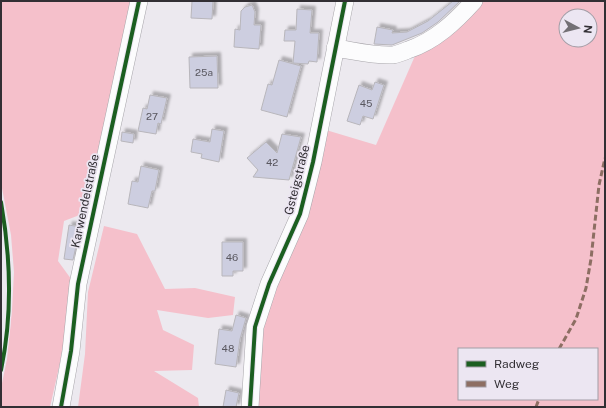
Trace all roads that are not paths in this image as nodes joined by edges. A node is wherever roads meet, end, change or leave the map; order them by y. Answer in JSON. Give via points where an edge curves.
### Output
{"nodes":[{"id":1,"x":139,"y":1,"type":"edge"},
{"id":2,"x":345,"y":1,"type":"edge"},
{"id":3,"x":474,"y":1,"type":"edge"},
{"id":4,"x":335,"y":48,"type":"junction"},
{"id":5,"x":61,"y":407,"type":"edge"},
{"id":6,"x":250,"y":407,"type":"edge"}],
"edges":[{"from":1,"to":5,"type":"street","name":"Karwendelstraße","via":[[78,284],[71,351]]},
{"from":2,"to":4,"type":"street","name":"Gsteigstraße"},
{"from":3,"to":4,"type":"street","via":[[444,31],[415,48],[395,55]]},
{"from":4,"to":6,"type":"street","name":"Gsteigstraße","via":[[300,214],[269,284],[255,327]]}]}
